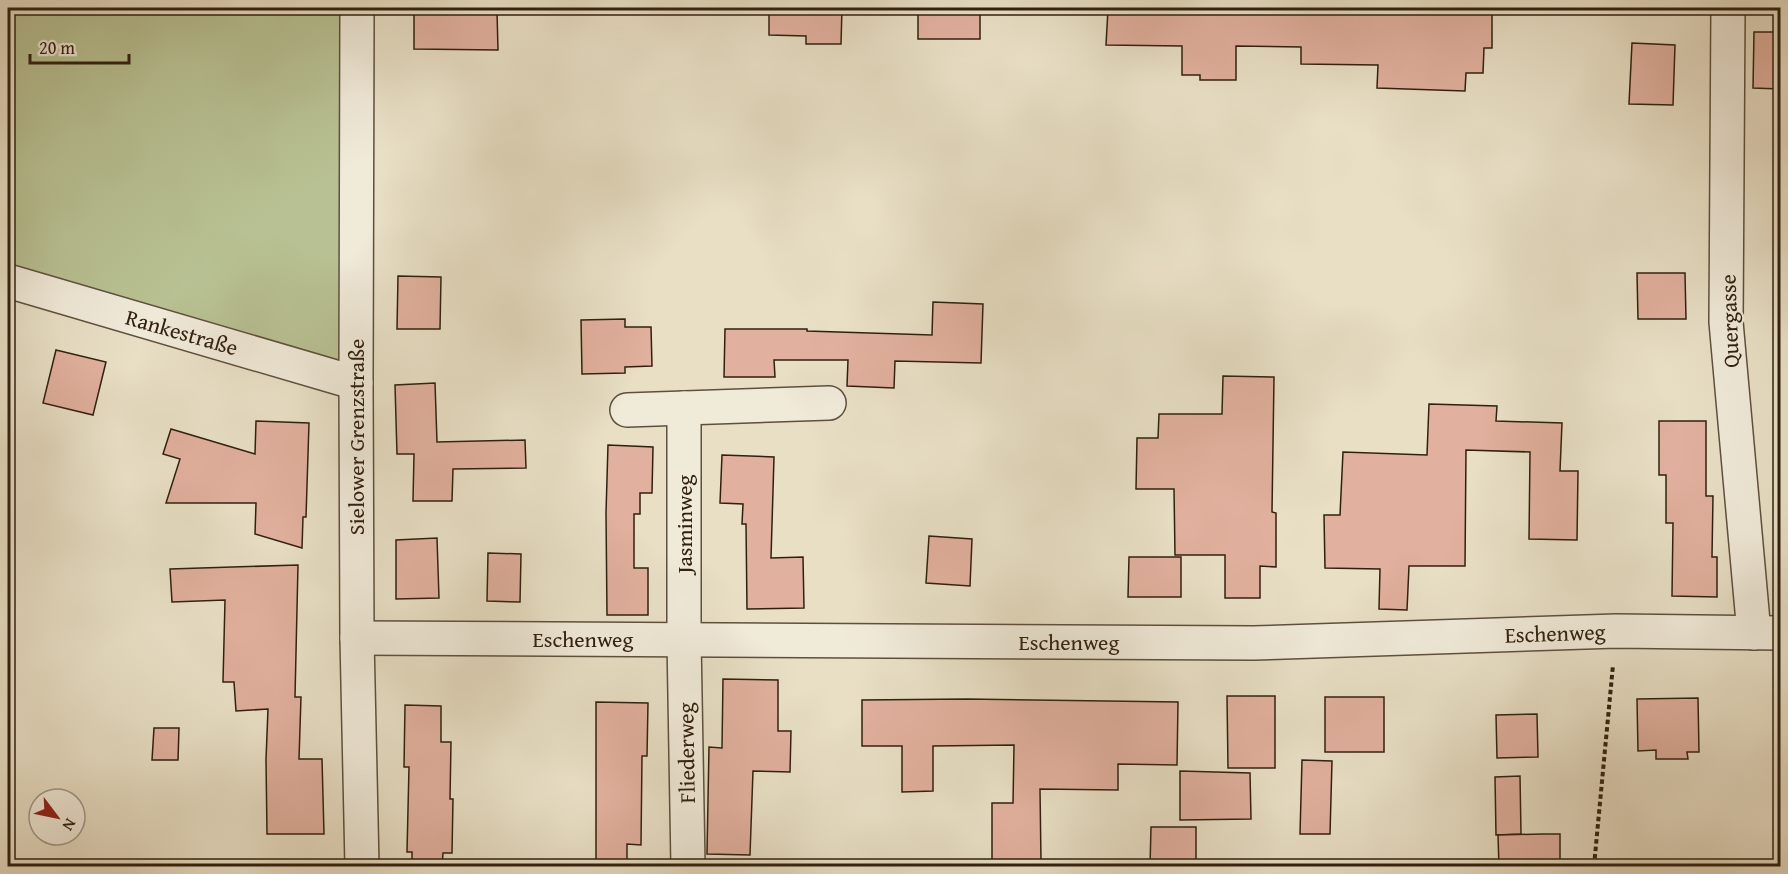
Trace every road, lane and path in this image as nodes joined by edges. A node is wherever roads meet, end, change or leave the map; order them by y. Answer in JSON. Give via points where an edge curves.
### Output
{"nodes":[{"id":1,"x":357,"y":8,"type":"edge"},
{"id":2,"x":1728,"y":8,"type":"edge"},
{"id":3,"x":8,"y":281,"type":"edge"},
{"id":4,"x":356,"y":382,"type":"junction"},
{"id":5,"x":829,"y":403,"type":"dead end"},
{"id":6,"x":684,"y":408,"type":"junction"},
{"id":7,"x":627,"y":410,"type":"dead end"},
{"id":8,"x":1616,"y":631,"type":"junction"},
{"id":9,"x":1767,"y":633,"type":"edge"},
{"id":10,"x":357,"y":638,"type":"junction"},
{"id":11,"x":684,"y":639,"type":"junction"},
{"id":12,"x":362,"y":867,"type":"edge"},
{"id":13,"x":688,"y":867,"type":"edge"},
{"id":14,"x":1594,"y":867,"type":"edge"}],
"edges":[{"from":1,"to":4,"type":"street","name":"Sielower Grenzstraße"},
{"from":2,"to":9,"type":"street","name":"Quergasse","via":[[1726,322]]},
{"from":3,"to":4,"type":"street","name":"Rankestraße"},
{"from":4,"to":10,"type":"street","name":"Sielower Grenzstraße"},
{"from":5,"to":6,"type":"street"},
{"from":6,"to":7,"type":"street"},
{"from":6,"to":11,"type":"street","name":"Jasminweg"},
{"from":8,"to":9,"type":"street","name":"Eschenweg"},
{"from":8,"to":11,"type":"street","name":"Eschenweg","via":[[1254,643]]},
{"from":8,"to":14,"type":"path"},
{"from":10,"to":11,"type":"street","name":"Eschenweg"},
{"from":10,"to":12,"type":"street","name":"Sielower Grenzstraße"},
{"from":11,"to":13,"type":"street","name":"Fliederweg"}]}
